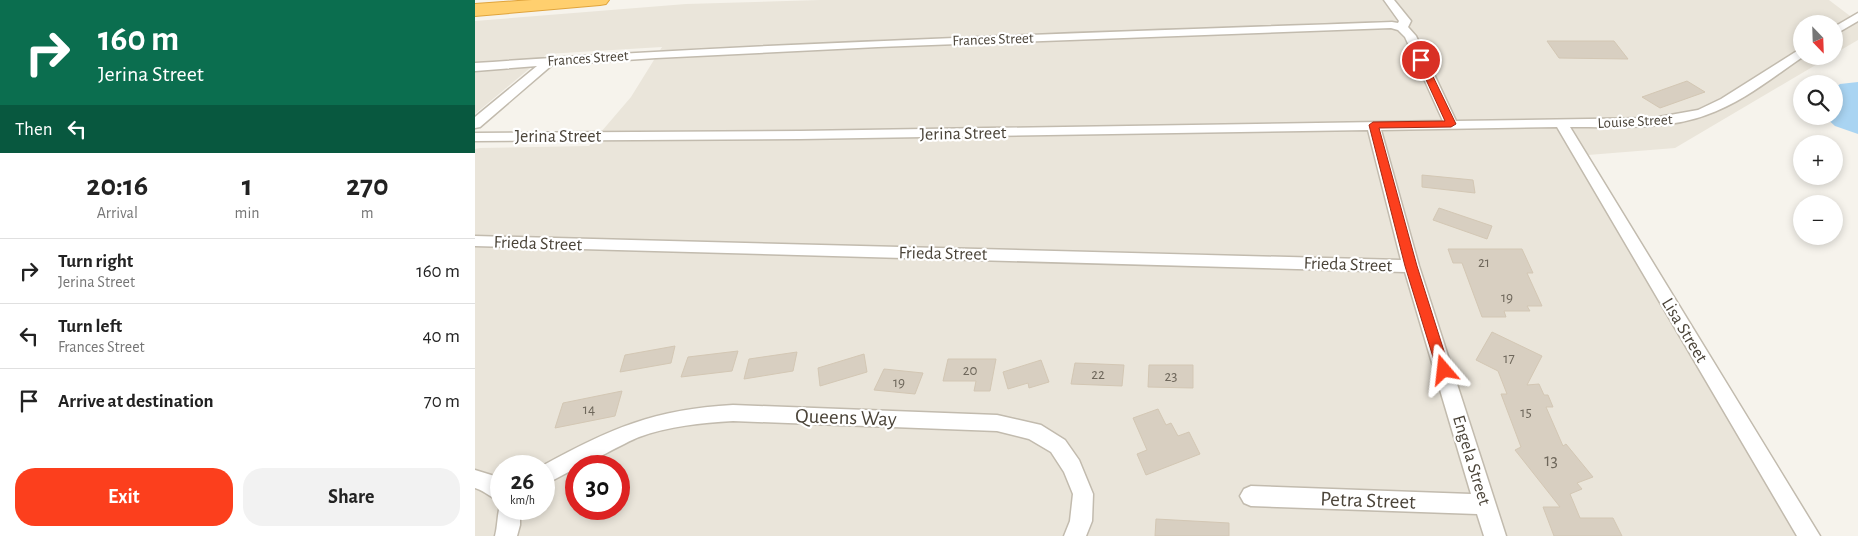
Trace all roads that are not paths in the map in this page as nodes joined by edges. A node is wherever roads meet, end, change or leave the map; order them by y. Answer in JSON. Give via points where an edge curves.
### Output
{"nodes":[{"id":1,"x":600,"y":0,"type":"edge"},
{"id":2,"x":1389,"y":0,"type":"edge"},
{"id":3,"x":475,"y":10,"type":"edge"},
{"id":4,"x":1858,"y":16,"type":"edge"},
{"id":5,"x":1843,"y":26,"type":"edge"},
{"id":6,"x":1402,"y":28,"type":"junction"},
{"id":7,"x":1793,"y":58,"type":"edge"},
{"id":8,"x":550,"y":61,"type":"junction"},
{"id":9,"x":475,"y":67,"type":"edge"},
{"id":10,"x":1561,"y":123,"type":"junction"},
{"id":11,"x":475,"y":124,"type":"edge"},
{"id":12,"x":1451,"y":124,"type":"junction"},
{"id":13,"x":1373,"y":125,"type":"junction"},
{"id":14,"x":475,"y":136,"type":"edge"},
{"id":15,"x":475,"y":241,"type":"edge"},
{"id":16,"x":1411,"y":266,"type":"junction"},
{"id":17,"x":555,"y":470,"type":"edge"},
{"id":18,"x":475,"y":479,"type":"edge"},
{"id":19,"x":490,"y":484,"type":"edge"},
{"id":20,"x":1251,"y":496,"type":"dead end"},
{"id":21,"x":1485,"y":504,"type":"junction"},
{"id":22,"x":509,"y":520,"type":"edge"},
{"id":23,"x":506,"y":536,"type":"edge"},
{"id":24,"x":1075,"y":536,"type":"edge"},
{"id":25,"x":1495,"y":536,"type":"edge"},
{"id":26,"x":1809,"y":536,"type":"edge"}],
"edges":[{"from":1,"to":3,"type":"highway"},
{"from":2,"to":6,"type":"street","via":[[1405,21]]},
{"from":4,"to":5,"type":"street"},
{"from":6,"to":8,"type":"street","name":"Frances Street","via":[[1382,24],[1294,30],[1108,34]]},
{"from":6,"to":12,"type":"street","via":[[1410,36]]},
{"from":7,"to":10,"type":"street","name":"Louise Street","via":[[1726,102],[1701,113],[1653,122]]},
{"from":8,"to":9,"type":"street","name":"Frances Street"},
{"from":8,"to":11,"type":"street"},
{"from":10,"to":12,"type":"street","name":"Louise Street"},
{"from":10,"to":26,"type":"street","name":"Lisa Street"},
{"from":12,"to":13,"type":"street","name":"Jerina Street"},
{"from":13,"to":14,"type":"street","name":"Jerina Street","via":[[800,136]]},
{"from":13,"to":16,"type":"street","name":"Engela Street"},
{"from":15,"to":16,"type":"street","name":"Frieda Street"},
{"from":16,"to":21,"type":"street","name":"Engela Street"},
{"from":17,"to":24,"type":"street","name":"Queens Way","via":[[637,429],[697,415],[772,414],[997,423],[1034,431],[1059,446],[1083,494],[1081,522]]},
{"from":18,"to":19,"type":"street"},
{"from":20,"to":21,"type":"street","name":"Petra Street"},
{"from":21,"to":25,"type":"street","name":"Engela Street"},
{"from":22,"to":23,"type":"street"}]}
